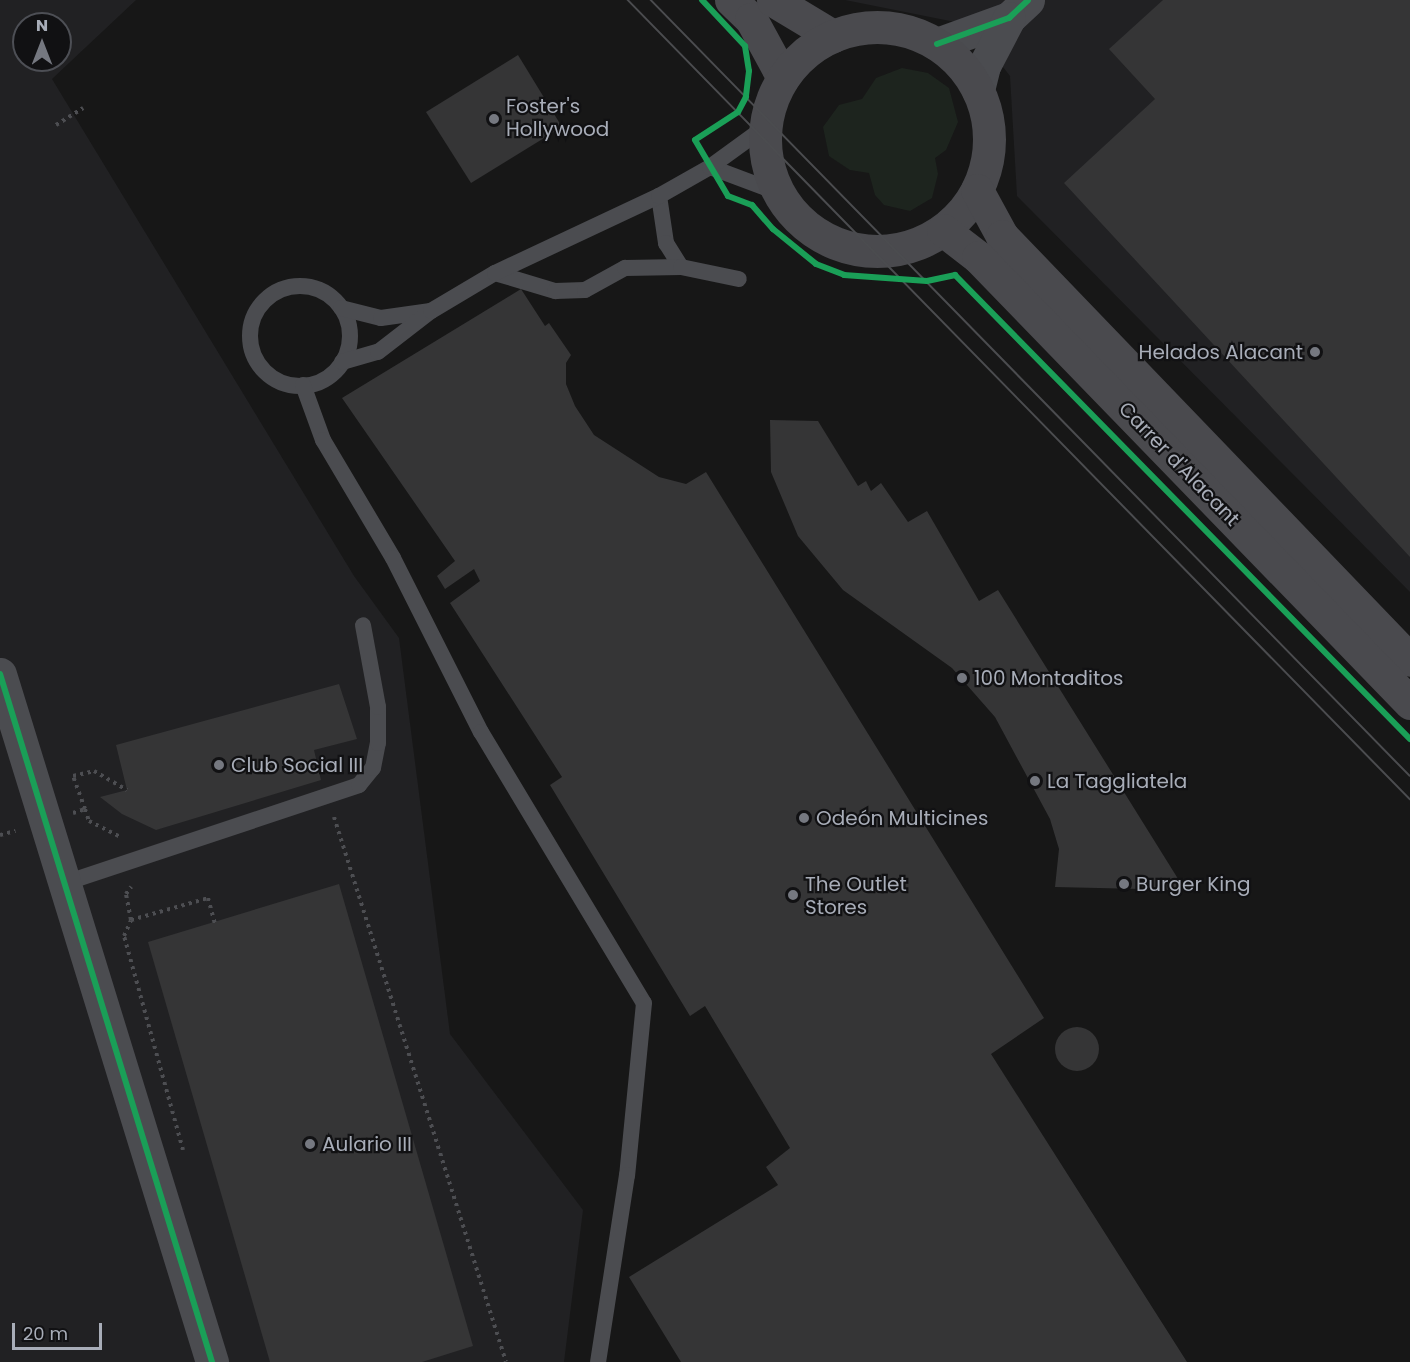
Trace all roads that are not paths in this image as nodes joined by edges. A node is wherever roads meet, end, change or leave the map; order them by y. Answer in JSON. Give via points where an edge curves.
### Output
{"nodes":[{"id":1,"x":731,"y":0,"type":"edge"},
{"id":2,"x":773,"y":0,"type":"edge"},
{"id":3,"x":1018,"y":9,"type":"edge"},
{"id":4,"x":833,"y":36,"type":"junction"},
{"id":5,"x":937,"y":45,"type":"junction"},
{"id":6,"x":783,"y":78,"type":"junction"},
{"id":7,"x":978,"y":90,"type":"junction"},
{"id":8,"x":765,"y":127,"type":"junction"},
{"id":9,"x":710,"y":167,"type":"junction"},
{"id":10,"x":977,"y":190,"type":"junction"},
{"id":11,"x":777,"y":192,"type":"junction"},
{"id":12,"x":659,"y":196,"type":"junction"},
{"id":13,"x":944,"y":230,"type":"junction"},
{"id":14,"x":681,"y":267,"type":"junction"},
{"id":15,"x":495,"y":273,"type":"junction"},
{"id":16,"x":739,"y":279,"type":"dead end"},
{"id":17,"x":341,"y":308,"type":"junction"},
{"id":18,"x":431,"y":311,"type":"junction"},
{"id":19,"x":342,"y":362,"type":"junction"},
{"id":20,"x":303,"y":385,"type":"junction"},
{"id":21,"x":363,"y":625,"type":"dead end"},
{"id":22,"x":1410,"y":660,"type":"edge"},
{"id":23,"x":0,"y":674,"type":"edge"},
{"id":24,"x":1410,"y":703,"type":"edge"},
{"id":25,"x":62,"y":884,"type":"junction"},
{"id":26,"x":212,"y":1362,"type":"edge"},
{"id":27,"x":598,"y":1362,"type":"edge"}],
"edges":[{"from":1,"to":6,"type":"main road","via":[[751,19]]},
{"from":2,"to":4,"type":"main road"},
{"from":3,"to":5,"type":"street"},
{"from":3,"to":7,"type":"street","via":[[984,66]]},
{"from":4,"to":5,"type":"main road","via":[[856,29],[886,27],[914,33]]},
{"from":4,"to":6,"type":"main road","via":[[802,56]]},
{"from":5,"to":7,"type":"main road","via":[[960,63]]},
{"from":6,"to":8,"type":"main road","via":[[769,105]]},
{"from":7,"to":10,"type":"main road","via":[[989,138],[986,166]]},
{"from":8,"to":9,"type":"lane"},
{"from":8,"to":11,"type":"main road","via":[[766,160]]},
{"from":9,"to":11,"type":"lane"},
{"from":9,"to":12,"type":"lane"},
{"from":10,"to":13,"type":"main road"},
{"from":10,"to":22,"type":"main road","name":"Carrer d'Alacant","via":[[1002,236]]},
{"from":11,"to":13,"type":"main road","via":[[810,230],[852,249],[903,249]]},
{"from":12,"to":14,"type":"lane","via":[[666,243]]},
{"from":12,"to":15,"type":"lane"},
{"from":13,"to":24,"type":"main road","name":"Carrer d'Alacant","via":[[978,257]]},
{"from":14,"to":15,"type":"lane","via":[[624,268],[585,290],[555,291]]},
{"from":14,"to":16,"type":"lane"},
{"from":15,"to":18,"type":"lane"},
{"from":17,"to":18,"type":"lane","via":[[381,318]]},
{"from":17,"to":19,"type":"lane","via":[[350,333]]},
{"from":17,"to":20,"type":"lane","via":[[323,291],[289,287],[264,302],[252,321],[249,338],[263,370],[276,380]]},
{"from":18,"to":19,"type":"lane","via":[[378,352]]},
{"from":19,"to":20,"type":"lane","via":[[327,378]]},
{"from":20,"to":27,"type":"lane","via":[[322,440],[393,558],[481,732],[644,1003],[627,1175]]},
{"from":21,"to":25,"type":"lane","via":[[378,707],[378,743],[373,768],[359,785]]},
{"from":23,"to":25,"type":"street"},
{"from":25,"to":26,"type":"street"}]}
